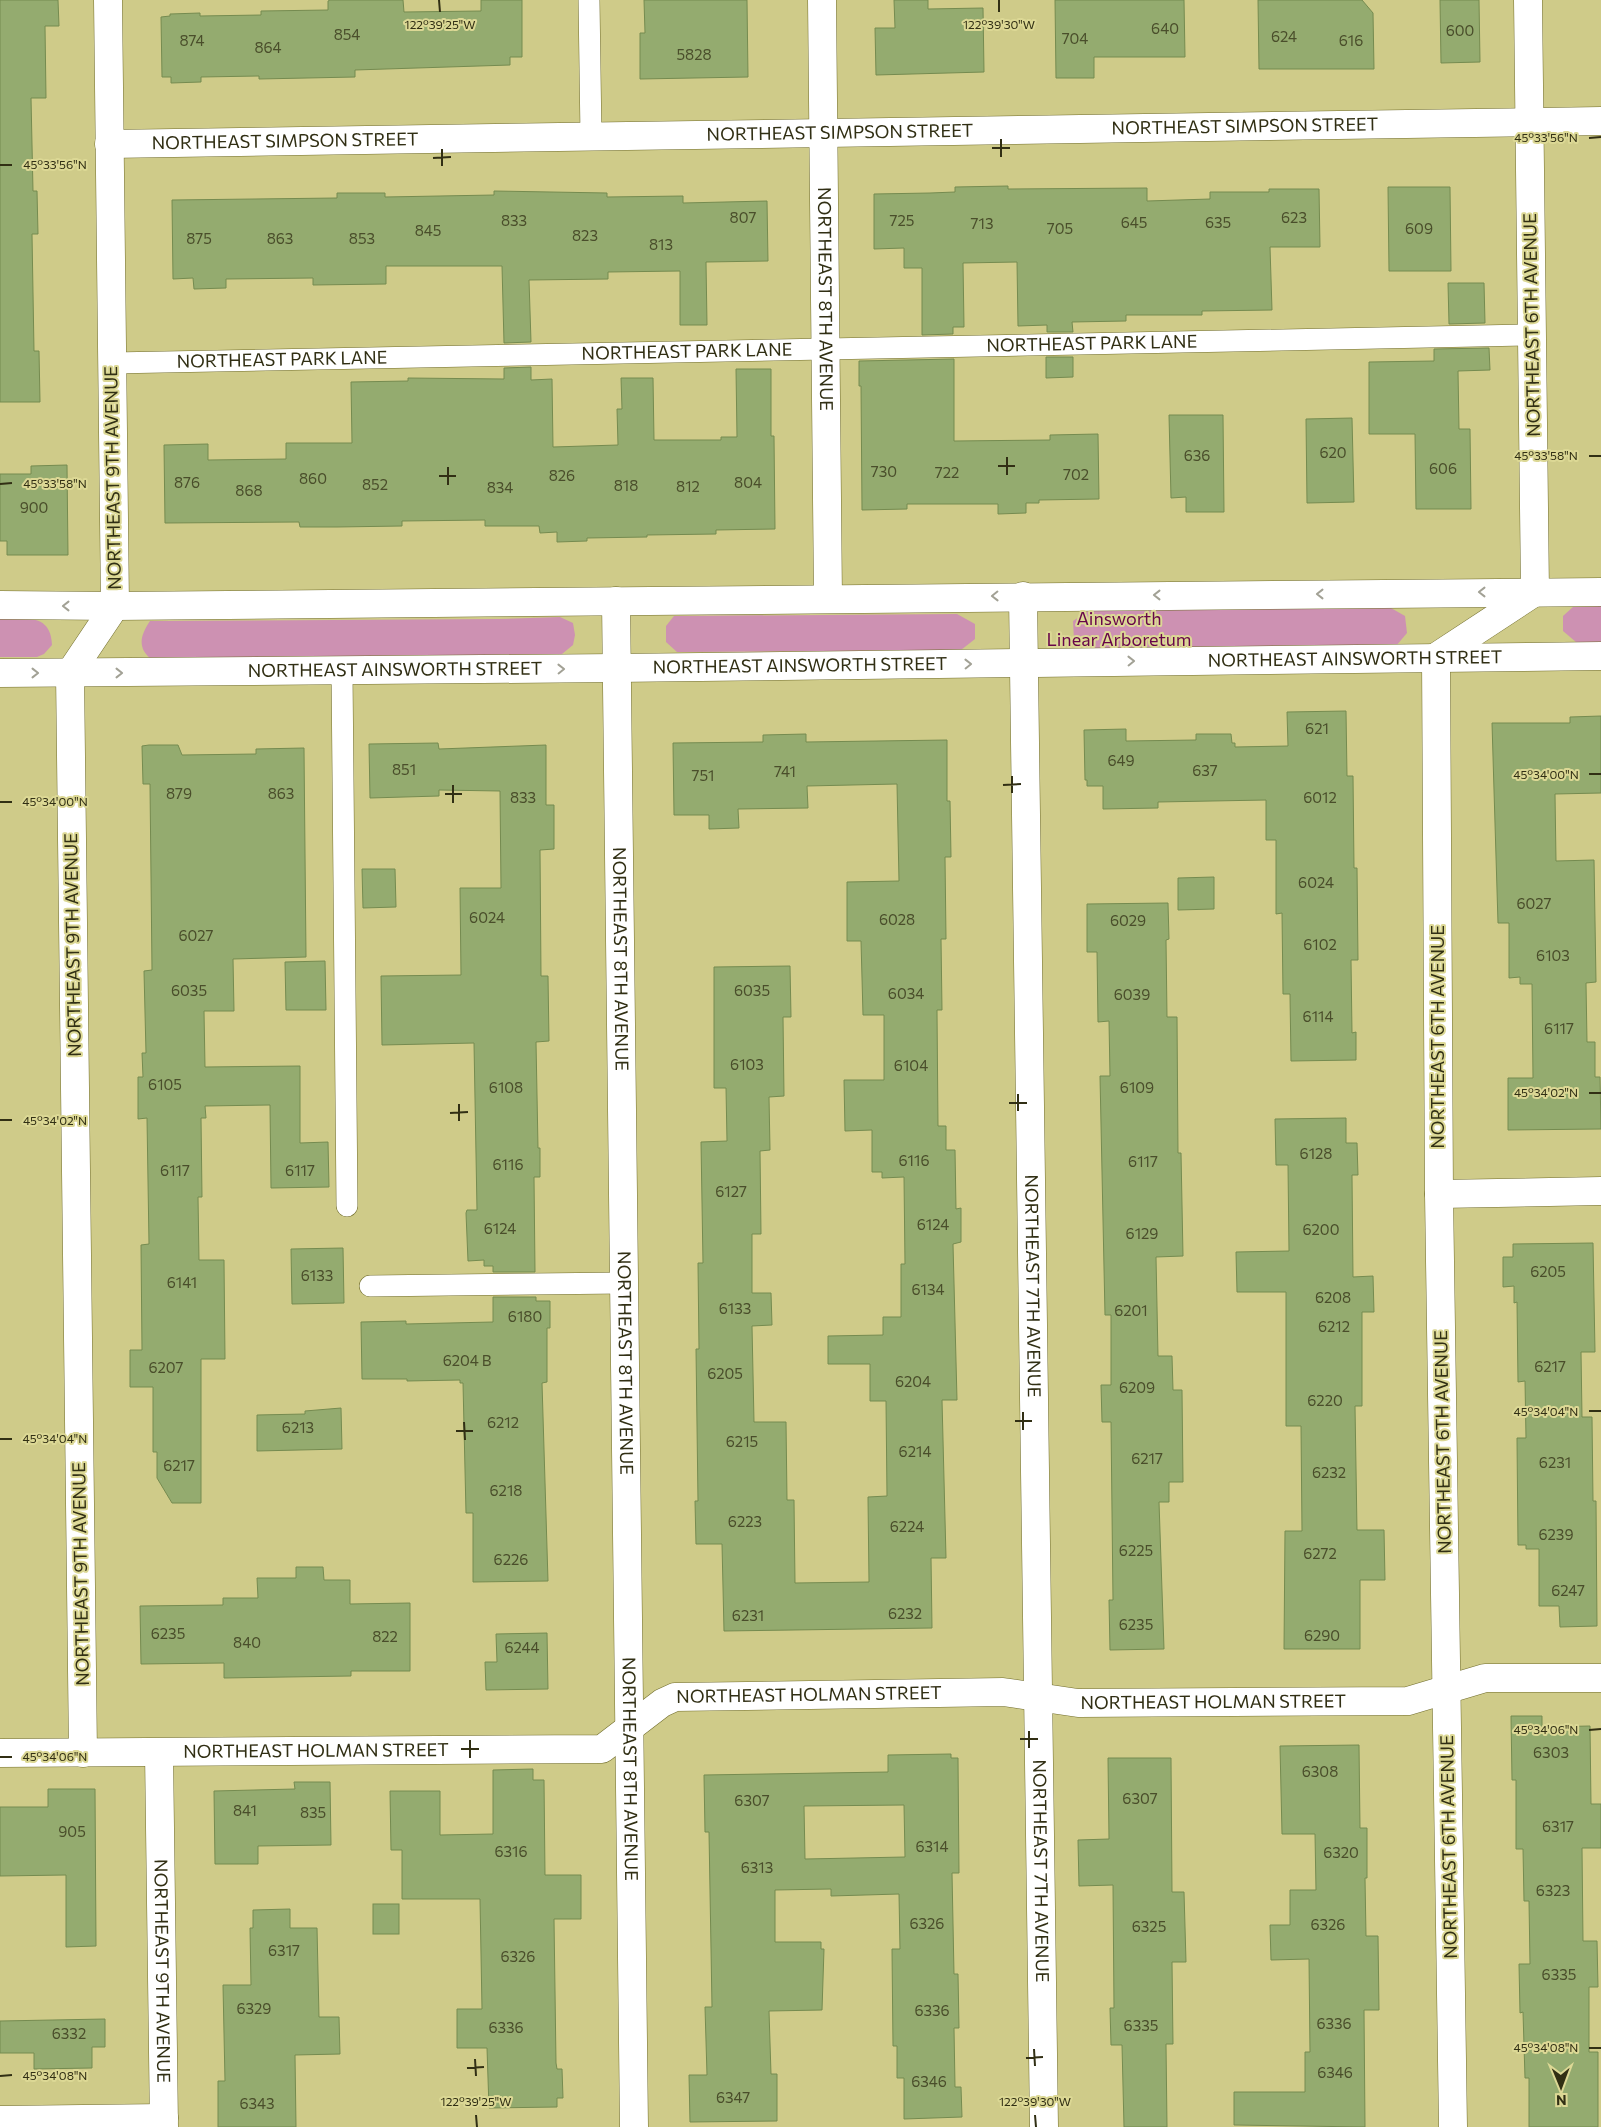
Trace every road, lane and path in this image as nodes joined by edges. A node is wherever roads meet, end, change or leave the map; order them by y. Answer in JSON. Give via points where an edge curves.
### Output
{"nodes":[{"id":1,"x":108,"y":0,"type":"edge"},
{"id":2,"x":589,"y":0,"type":"edge"},
{"id":3,"x":822,"y":0,"type":"edge"},
{"id":4,"x":1528,"y":0,"type":"edge"},
{"id":5,"x":1601,"y":121,"type":"edge"},
{"id":6,"x":1530,"y":122,"type":"junction"},
{"id":7,"x":824,"y":134,"type":"junction"},
{"id":8,"x":591,"y":137,"type":"junction"},
{"id":9,"x":109,"y":144,"type":"junction"},
{"id":10,"x":1532,"y":335,"type":"junction"},
{"id":11,"x":825,"y":348,"type":"junction"},
{"id":12,"x":112,"y":363,"type":"junction"},
{"id":13,"x":1535,"y":592,"type":"junction"},
{"id":14,"x":1601,"y":592,"type":"edge"},
{"id":15,"x":1023,"y":596,"type":"junction"},
{"id":16,"x":828,"y":598,"type":"junction"},
{"id":17,"x":616,"y":601,"type":"junction"},
{"id":18,"x":0,"y":605,"type":"edge"},
{"id":19,"x":115,"y":606,"type":"junction"},
{"id":20,"x":1601,"y":656,"type":"edge"},
{"id":21,"x":1436,"y":657,"type":"junction"},
{"id":22,"x":1024,"y":663,"type":"junction"},
{"id":23,"x":616,"y":668,"type":"junction"},
{"id":24,"x":342,"y":671,"type":"junction"},
{"id":25,"x":0,"y":673,"type":"edge"},
{"id":26,"x":70,"y":673,"type":"junction"},
{"id":27,"x":1601,"y":1190,"type":"edge"},
{"id":28,"x":1439,"y":1194,"type":"junction"},
{"id":29,"x":347,"y":1206,"type":"dead end"},
{"id":30,"x":624,"y":1283,"type":"junction"},
{"id":31,"x":370,"y":1286,"type":"dead end"},
{"id":32,"x":1601,"y":1678,"type":"edge"},
{"id":33,"x":1446,"y":1690,"type":"junction"},
{"id":34,"x":1038,"y":1697,"type":"junction"},
{"id":35,"x":629,"y":1728,"type":"junction"},
{"id":36,"x":0,"y":1753,"type":"edge"},
{"id":37,"x":83,"y":1753,"type":"junction"},
{"id":38,"x":159,"y":1753,"type":"junction"},
{"id":39,"x":0,"y":2120,"type":"edge"},
{"id":40,"x":164,"y":2122,"type":"edge"},
{"id":41,"x":634,"y":2127,"type":"edge"},
{"id":42,"x":1044,"y":2127,"type":"edge"},
{"id":43,"x":1453,"y":2127,"type":"edge"}],
"edges":[{"from":1,"to":9,"type":"street","name":"NORTHEAST 9TH AVENUE"},
{"from":2,"to":8,"type":"lane"},
{"from":3,"to":7,"type":"street","name":"NORTHEAST 8TH AVENUE"},
{"from":4,"to":6,"type":"street","name":"NORTHEAST 6TH AVENUE"},
{"from":5,"to":6,"type":"street","name":"NORTHEAST SIMPSON STREET"},
{"from":6,"to":7,"type":"street","name":"NORTHEAST SIMPSON STREET"},
{"from":6,"to":10,"type":"street","name":"NORTHEAST 6TH AVENUE"},
{"from":7,"to":8,"type":"street","name":"NORTHEAST SIMPSON STREET"},
{"from":7,"to":11,"type":"street","name":"NORTHEAST 8TH AVENUE"},
{"from":8,"to":9,"type":"street","name":"NORTHEAST SIMPSON STREET"},
{"from":9,"to":12,"type":"street","name":"NORTHEAST 9TH AVENUE"},
{"from":10,"to":11,"type":"lane","name":"NORTHEAST PARK LANE"},
{"from":10,"to":13,"type":"street","name":"NORTHEAST 6TH AVENUE"},
{"from":11,"to":12,"type":"lane","name":"NORTHEAST PARK LANE"},
{"from":11,"to":16,"type":"street","name":"NORTHEAST 8TH AVENUE"},
{"from":12,"to":19,"type":"street","name":"NORTHEAST 9TH AVENUE"},
{"from":13,"to":14,"type":"street"},
{"from":13,"to":15,"type":"street","one_way":true},
{"from":13,"to":21,"type":"street"},
{"from":15,"to":16,"type":"street","one_way":true},
{"from":15,"to":22,"type":"street","name":"NORTHEAST 7TH AVENUE"},
{"from":16,"to":17,"type":"street"},
{"from":17,"to":19,"type":"street"},
{"from":17,"to":23,"type":"street","name":"NORTHEAST 8TH AVENUE"},
{"from":19,"to":18,"type":"street","one_way":true},
{"from":19,"to":26,"type":"street","name":"NORTHEAST 9TH AVENUE"},
{"from":20,"to":21,"type":"street","name":"NORTHEAST AINSWORTH STREET"},
{"from":22,"to":21,"type":"street","name":"NORTHEAST AINSWORTH STREET","one_way":true},
{"from":21,"to":28,"type":"street","name":"NORTHEAST 6TH AVENUE"},
{"from":23,"to":22,"type":"street","name":"NORTHEAST AINSWORTH STREET","one_way":true},
{"from":22,"to":34,"type":"street","name":"NORTHEAST 7TH AVENUE"},
{"from":24,"to":23,"type":"street","name":"NORTHEAST AINSWORTH STREET","one_way":true},
{"from":23,"to":30,"type":"street","name":"NORTHEAST 8TH AVENUE"},
{"from":26,"to":24,"type":"street","name":"NORTHEAST AINSWORTH STREET","one_way":true},
{"from":24,"to":29,"type":"lane"},
{"from":25,"to":26,"type":"street","name":"NORTHEAST AINSWORTH STREET","one_way":true},
{"from":26,"to":37,"type":"street","name":"NORTHEAST 9TH AVENUE"},
{"from":27,"to":28,"type":"street"},
{"from":28,"to":33,"type":"street","name":"NORTHEAST 6TH AVENUE"},
{"from":30,"to":31,"type":"lane"},
{"from":30,"to":35,"type":"street","name":"NORTHEAST 8TH AVENUE"},
{"from":32,"to":33,"type":"street","name":"NORTHEAST HOLMAN STREET","via":[[1485,1678]]},
{"from":33,"to":34,"type":"street","name":"NORTHEAST HOLMAN STREET","via":[[1408,1701],[1078,1703]]},
{"from":33,"to":43,"type":"street","name":"NORTHEAST 6TH AVENUE"},
{"from":34,"to":35,"type":"street","name":"NORTHEAST HOLMAN STREET","via":[[1003,1692],[675,1697]]},
{"from":34,"to":42,"type":"street","name":"NORTHEAST 7TH AVENUE"},
{"from":35,"to":38,"type":"street","name":"NORTHEAST HOLMAN STREET","via":[[602,1749],[589,1750]]},
{"from":35,"to":41,"type":"street","name":"NORTHEAST 8TH AVENUE"},
{"from":36,"to":37,"type":"street","name":"NORTHEAST HOLMAN STREET"},
{"from":37,"to":38,"type":"street","name":"NORTHEAST HOLMAN STREET"},
{"from":38,"to":40,"type":"street","name":"NORTHEAST 9TH AVENUE"},
{"from":39,"to":40,"type":"street"}]}
